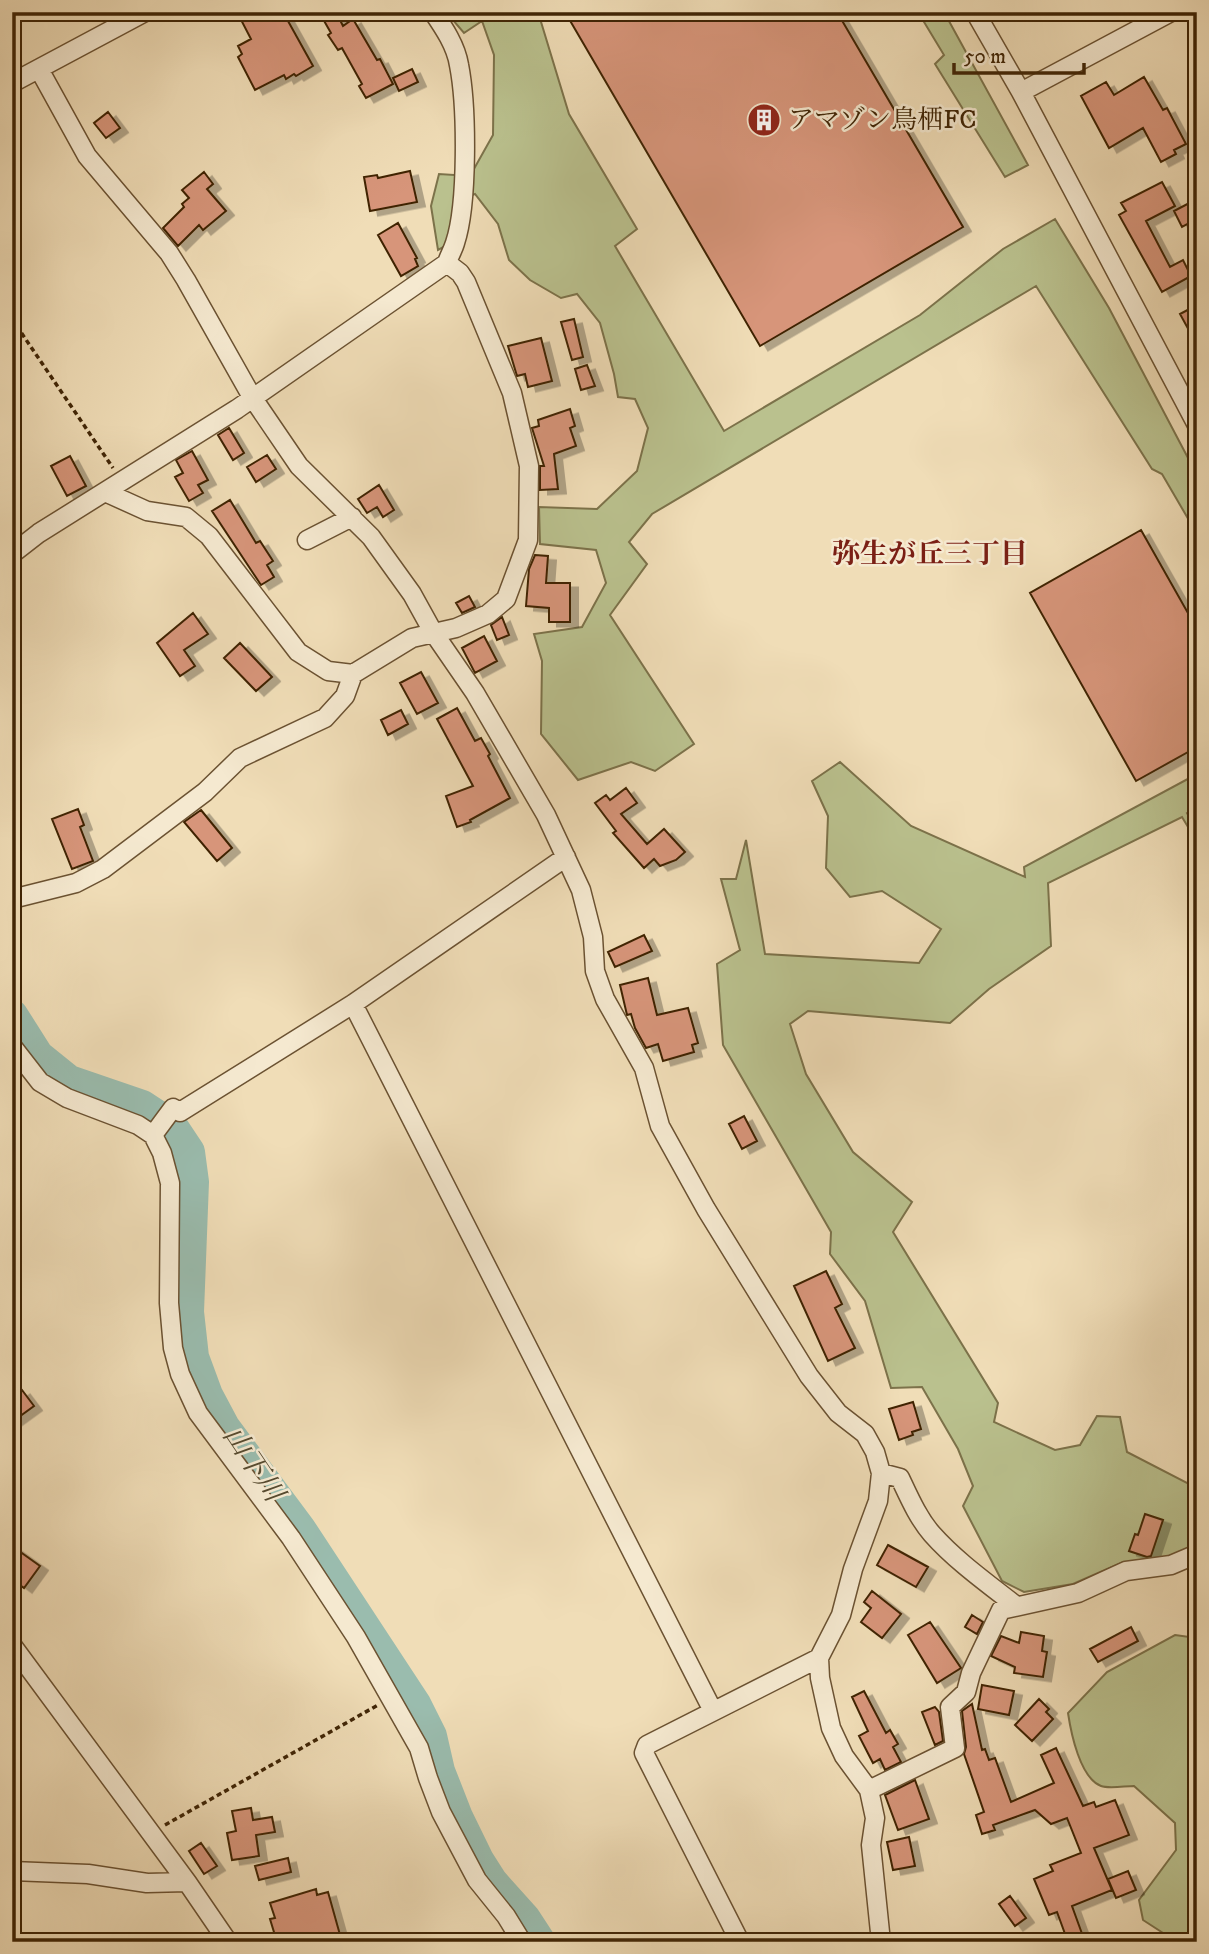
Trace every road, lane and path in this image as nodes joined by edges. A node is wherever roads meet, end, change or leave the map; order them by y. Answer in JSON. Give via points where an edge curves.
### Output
{"nodes":[{"id":1,"x":145,"y":12,"type":"edge"},
{"id":2,"x":433,"y":12,"type":"edge"},
{"id":3,"x":975,"y":12,"type":"edge"},
{"id":4,"x":1171,"y":12,"type":"edge"},
{"id":5,"x":39,"y":69,"type":"junction"},
{"id":6,"x":12,"y":83,"type":"edge"},
{"id":7,"x":1021,"y":92,"type":"junction"},
{"id":8,"x":447,"y":263,"type":"junction"},
{"id":9,"x":12,"y":319,"type":"edge"},
{"id":10,"x":251,"y":397,"type":"junction"},
{"id":11,"x":1197,"y":425,"type":"edge"},
{"id":12,"x":122,"y":481,"type":"junction"},
{"id":13,"x":105,"y":492,"type":"junction"},
{"id":14,"x":352,"y":517,"type":"junction"},
{"id":15,"x":307,"y":540,"type":"dead end"},
{"id":16,"x":12,"y":554,"type":"edge"},
{"id":17,"x":433,"y":632,"type":"junction"},
{"id":18,"x":353,"y":674,"type":"junction"},
{"id":19,"x":566,"y":857,"type":"junction"},
{"id":20,"x":12,"y":899,"type":"edge"},
{"id":21,"x":353,"y":1004,"type":"junction"},
{"id":22,"x":12,"y":1046,"type":"edge"},
{"id":23,"x":154,"y":1133,"type":"junction"},
{"id":24,"x":881,"y":1473,"type":"junction"},
{"id":25,"x":1197,"y":1554,"type":"edge"},
{"id":26,"x":1015,"y":1605,"type":"junction"},
{"id":27,"x":12,"y":1645,"type":"edge"},
{"id":28,"x":820,"y":1658,"type":"junction"},
{"id":29,"x":391,"y":1698,"type":"junction"},
{"id":30,"x":713,"y":1711,"type":"junction"},
{"id":31,"x":869,"y":1790,"type":"junction"},
{"id":32,"x":151,"y":1833,"type":"junction"},
{"id":33,"x":12,"y":1871,"type":"edge"},
{"id":34,"x":187,"y":1882,"type":"junction"},
{"id":35,"x":228,"y":1942,"type":"edge"},
{"id":36,"x":522,"y":1942,"type":"edge"},
{"id":37,"x":740,"y":1942,"type":"edge"},
{"id":38,"x":881,"y":1942,"type":"edge"}],
"edges":[{"from":1,"to":5,"type":"street"},
{"from":2,"to":8,"type":"street","via":[[459,63],[464,107],[462,196],[456,242]]},
{"from":3,"to":7,"type":"street"},
{"from":4,"to":7,"type":"street"},
{"from":5,"to":6,"type":"street"},
{"from":5,"to":10,"type":"street","via":[[87,156],[180,271]]},
{"from":7,"to":11,"type":"street"},
{"from":8,"to":10,"type":"street"},
{"from":8,"to":17,"type":"street","via":[[466,282],[512,393],[529,466],[530,517],[528,540],[506,599],[488,614],[457,628]]},
{"from":9,"to":12,"type":"path"},
{"from":10,"to":12,"type":"street"},
{"from":10,"to":14,"type":"street","via":[[299,466]]},
{"from":12,"to":13,"type":"street"},
{"from":13,"to":16,"type":"street"},
{"from":13,"to":18,"type":"street","via":[[148,511],[186,517],[209,536],[298,652],[328,671]]},
{"from":14,"to":15,"type":"street"},
{"from":14,"to":17,"type":"street","via":[[372,537]]},
{"from":17,"to":18,"type":"street","via":[[412,638]]},
{"from":17,"to":19,"type":"street","via":[[523,774]]},
{"from":18,"to":20,"type":"street","via":[[345,696],[325,718],[240,758],[205,792],[103,869],[76,883]]},
{"from":19,"to":21,"type":"street"},
{"from":19,"to":24,"type":"street","via":[[581,890],[593,937],[595,971],[605,999],[644,1068],[660,1126],[809,1376],[838,1413],[865,1434]]},
{"from":21,"to":23,"type":"street","via":[[180,1112],[173,1108]]},
{"from":21,"to":30,"type":"street"},
{"from":22,"to":23,"type":"street","via":[[40,1082],[67,1098]]},
{"from":23,"to":29,"type":"street","via":[[170,1182],[169,1303],[180,1374],[198,1413],[291,1538]]},
{"from":24,"to":26,"type":"street","via":[[900,1478],[931,1533]]},
{"from":24,"to":28,"type":"street","via":[[878,1501],[841,1615]]},
{"from":25,"to":26,"type":"street","via":[[1171,1565],[1126,1571],[1077,1593]]},
{"from":26,"to":31,"type":"street","via":[[1001,1610],[966,1692],[950,1707],[955,1748]]},
{"from":27,"to":32,"type":"street"},
{"from":28,"to":30,"type":"street"},
{"from":28,"to":31,"type":"street","via":[[831,1728],[844,1756]]},
{"from":29,"to":32,"type":"path"},
{"from":29,"to":36,"type":"street","via":[[419,1748],[442,1812],[477,1880]]},
{"from":30,"to":37,"type":"street","via":[[647,1745],[644,1754]]},
{"from":31,"to":38,"type":"street","via":[[875,1818],[871,1846]]},
{"from":32,"to":34,"type":"street"},
{"from":33,"to":34,"type":"street","via":[[88,1874],[147,1884]]},
{"from":34,"to":35,"type":"street"}]}
